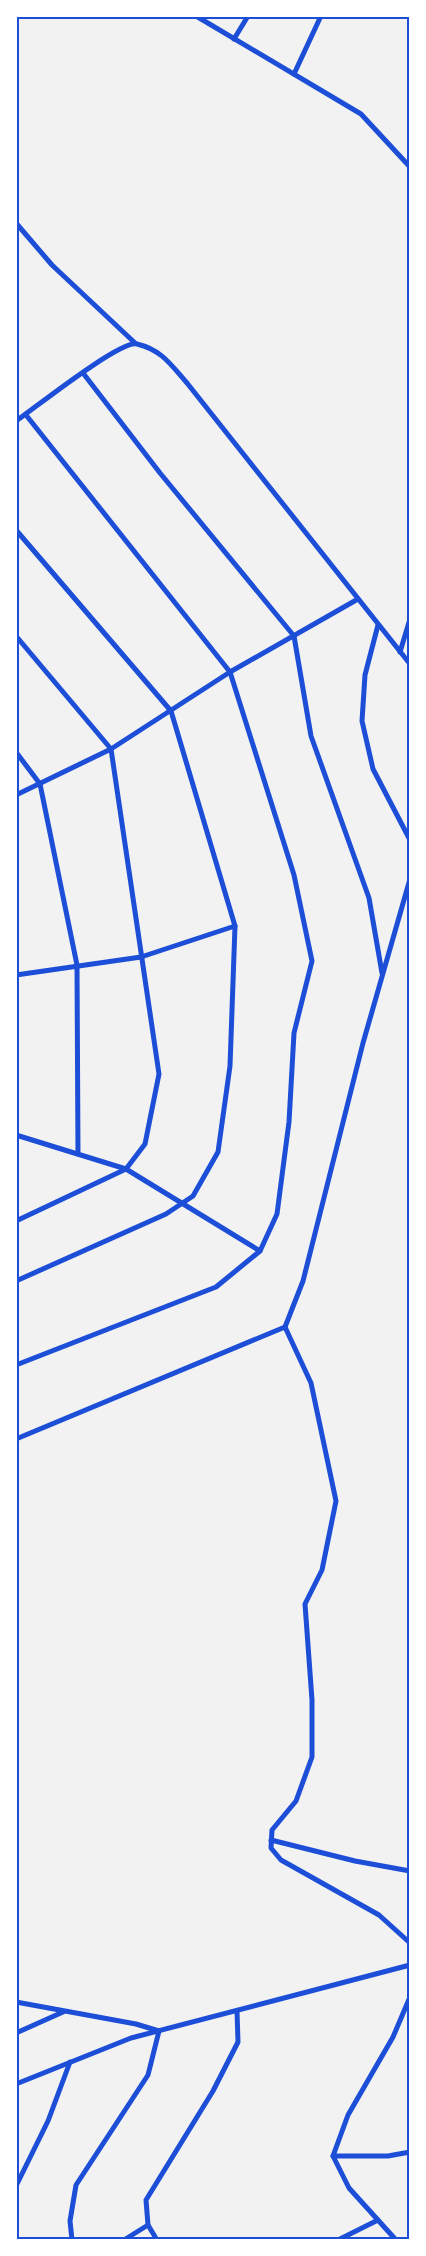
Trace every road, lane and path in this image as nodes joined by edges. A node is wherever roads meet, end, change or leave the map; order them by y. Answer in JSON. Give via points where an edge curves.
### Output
{"nodes":[{"id":1,"x":196,"y":16,"type":"edge"},
{"id":2,"x":248,"y":16,"type":"edge"},
{"id":3,"x":319,"y":16,"type":"edge"},
{"id":4,"x":234,"y":38,"type":"junction"},
{"id":5,"x":294,"y":74,"type":"junction"},
{"id":6,"x":410,"y":167,"type":"edge"},
{"id":7,"x":16,"y":223,"type":"edge"},
{"id":8,"x":135,"y":343,"type":"junction"},
{"id":9,"x":83,"y":373,"type":"junction"},
{"id":10,"x":26,"y":415,"type":"junction"},
{"id":11,"x":16,"y":421,"type":"edge"},
{"id":12,"x":16,"y":530,"type":"edge"},
{"id":13,"x":358,"y":599,"type":"junction"},
{"id":14,"x":410,"y":619,"type":"edge"},
{"id":15,"x":378,"y":625,"type":"junction"},
{"id":16,"x":16,"y":636,"type":"edge"},
{"id":17,"x":294,"y":636,"type":"junction"},
{"id":18,"x":400,"y":652,"type":"junction"},
{"id":19,"x":410,"y":664,"type":"edge"},
{"id":20,"x":230,"y":672,"type":"junction"},
{"id":21,"x":171,"y":711,"type":"junction"},
{"id":22,"x":111,"y":749,"type":"junction"},
{"id":23,"x":16,"y":752,"type":"edge"},
{"id":24,"x":40,"y":784,"type":"junction"},
{"id":25,"x":16,"y":795,"type":"edge"},
{"id":26,"x":410,"y":840,"type":"edge"},
{"id":27,"x":410,"y":880,"type":"edge"},
{"id":28,"x":235,"y":926,"type":"junction"},
{"id":29,"x":141,"y":957,"type":"junction"},
{"id":30,"x":78,"y":965,"type":"junction"},
{"id":31,"x":16,"y":975,"type":"edge"},
{"id":32,"x":383,"y":976,"type":"junction"},
{"id":33,"x":16,"y":1136,"type":"edge"},
{"id":34,"x":78,"y":1154,"type":"junction"},
{"id":35,"x":126,"y":1169,"type":"junction"},
{"id":36,"x":183,"y":1203,"type":"junction"},
{"id":37,"x":16,"y":1221,"type":"edge"},
{"id":38,"x":260,"y":1251,"type":"junction"},
{"id":39,"x":16,"y":1281,"type":"edge"},
{"id":40,"x":285,"y":1327,"type":"junction"},
{"id":41,"x":16,"y":1364,"type":"edge"},
{"id":42,"x":16,"y":1439,"type":"edge"},
{"id":43,"x":271,"y":1840,"type":"junction"},
{"id":44,"x":410,"y":1871,"type":"edge"},
{"id":45,"x":410,"y":1943,"type":"edge"},
{"id":46,"x":410,"y":1965,"type":"edge"},
{"id":47,"x":410,"y":1997,"type":"edge"},
{"id":48,"x":16,"y":2002,"type":"edge"},
{"id":49,"x":64,"y":2011,"type":"junction"},
{"id":50,"x":237,"y":2011,"type":"junction"},
{"id":51,"x":159,"y":2031,"type":"junction"},
{"id":52,"x":16,"y":2034,"type":"edge"},
{"id":53,"x":70,"y":2062,"type":"junction"},
{"id":54,"x":16,"y":2084,"type":"edge"},
{"id":55,"x":410,"y":2152,"type":"edge"},
{"id":56,"x":333,"y":2156,"type":"junction"},
{"id":57,"x":16,"y":2186,"type":"edge"},
{"id":58,"x":378,"y":2220,"type":"junction"},
{"id":59,"x":148,"y":2225,"type":"junction"},
{"id":60,"x":72,"y":2240,"type":"edge"},
{"id":61,"x":124,"y":2240,"type":"edge"},
{"id":62,"x":157,"y":2240,"type":"edge"},
{"id":63,"x":338,"y":2240,"type":"edge"},
{"id":64,"x":396,"y":2240,"type":"edge"}],
"edges":[{"from":1,"to":4,"type":"street"},
{"from":2,"to":4,"type":"street"},
{"from":3,"to":5,"type":"street"},
{"from":4,"to":5,"type":"street"},
{"from":5,"to":6,"type":"street","via":[[361,114]]},
{"from":7,"to":8,"type":"street","via":[[52,265]]},
{"from":8,"to":9,"type":"street","via":[[112,352]]},
{"from":8,"to":13,"type":"street","via":[[159,352],[188,383]]},
{"from":9,"to":10,"type":"street"},
{"from":9,"to":17,"type":"street","via":[[160,473]]},
{"from":10,"to":11,"type":"street"},
{"from":10,"to":20,"type":"street"},
{"from":12,"to":21,"type":"street"},
{"from":13,"to":15,"type":"street"},
{"from":13,"to":17,"type":"street"},
{"from":14,"to":18,"type":"street"},
{"from":15,"to":18,"type":"street"},
{"from":15,"to":26,"type":"street","via":[[365,675],[362,721],[373,769]]},
{"from":16,"to":22,"type":"street"},
{"from":17,"to":20,"type":"street"},
{"from":17,"to":32,"type":"street","via":[[311,736],[369,898]]},
{"from":18,"to":19,"type":"street"},
{"from":20,"to":21,"type":"street"},
{"from":20,"to":38,"type":"street","via":[[294,875],[312,961],[294,1033],[289,1122],[277,1214]]},
{"from":21,"to":22,"type":"street"},
{"from":21,"to":28,"type":"street"},
{"from":22,"to":24,"type":"street"},
{"from":22,"to":29,"type":"street"},
{"from":23,"to":24,"type":"street"},
{"from":24,"to":25,"type":"street"},
{"from":24,"to":30,"type":"street"},
{"from":27,"to":32,"type":"street"},
{"from":28,"to":29,"type":"street"},
{"from":28,"to":36,"type":"street","via":[[230,1066],[218,1152],[193,1196]]},
{"from":29,"to":30,"type":"street"},
{"from":29,"to":35,"type":"street","via":[[159,1074],[145,1144]]},
{"from":30,"to":31,"type":"street"},
{"from":30,"to":34,"type":"street"},
{"from":32,"to":40,"type":"street","via":[[303,1281]]},
{"from":33,"to":34,"type":"street"},
{"from":34,"to":35,"type":"street"},
{"from":35,"to":36,"type":"street"},
{"from":35,"to":37,"type":"street"},
{"from":36,"to":38,"type":"street"},
{"from":36,"to":39,"type":"street","via":[[166,1214]]},
{"from":38,"to":41,"type":"street","via":[[216,1287]]},
{"from":40,"to":42,"type":"street"},
{"from":40,"to":43,"type":"street","via":[[311,1383],[336,1501],[322,1570],[305,1604],[312,1700],[312,1756],[296,1801],[272,1830]]},
{"from":43,"to":44,"type":"street"},
{"from":43,"to":45,"type":"street","via":[[271,1848],[281,1860],[379,1915]]},
{"from":46,"to":50,"type":"street"},
{"from":47,"to":56,"type":"street","via":[[393,2037],[348,2114]]},
{"from":48,"to":49,"type":"street"},
{"from":49,"to":51,"type":"street"},
{"from":49,"to":52,"type":"street"},
{"from":50,"to":51,"type":"street"},
{"from":50,"to":59,"type":"street","via":[[238,2042],[213,2091],[146,2200]]},
{"from":51,"to":53,"type":"street","via":[[131,2038]]},
{"from":51,"to":60,"type":"street","via":[[148,2075],[76,2185],[70,2222]]},
{"from":53,"to":54,"type":"street"},
{"from":53,"to":57,"type":"street","via":[[48,2121]]},
{"from":55,"to":56,"type":"street","via":[[388,2156]]},
{"from":56,"to":58,"type":"street","via":[[349,2188]]},
{"from":58,"to":63,"type":"street"},
{"from":58,"to":64,"type":"street"},
{"from":59,"to":61,"type":"street"},
{"from":59,"to":62,"type":"street"}]}
